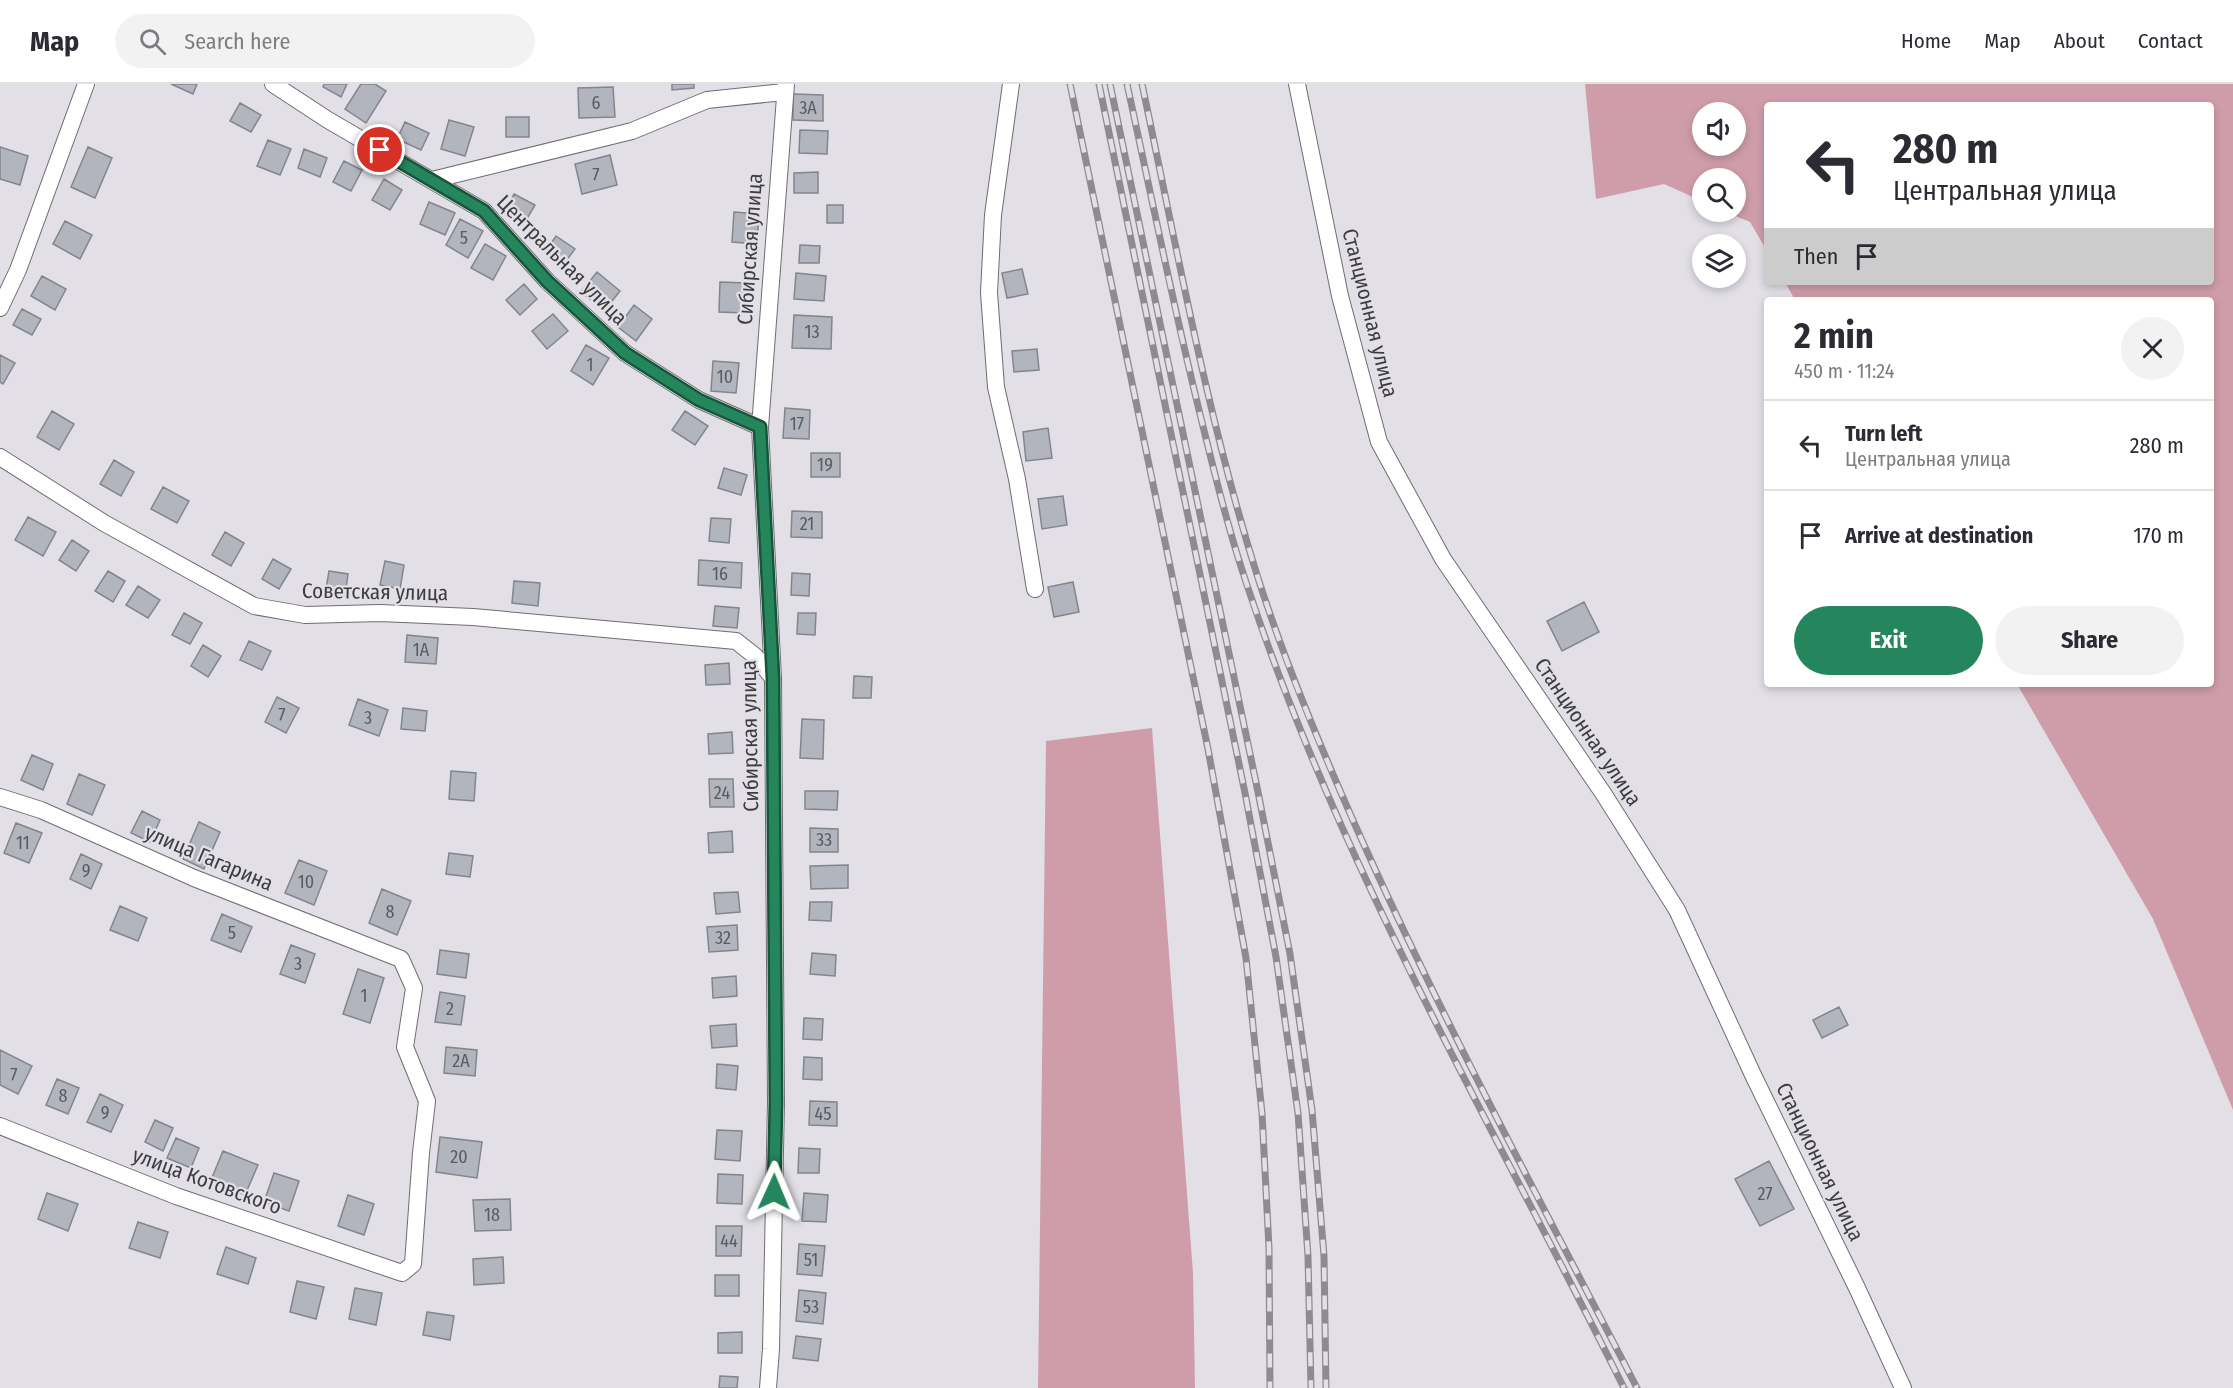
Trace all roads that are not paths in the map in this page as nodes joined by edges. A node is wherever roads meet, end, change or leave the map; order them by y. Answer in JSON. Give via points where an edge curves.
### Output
{"nodes":[{"id":1,"x":86,"y":84,"type":"edge"},
{"id":2,"x":273,"y":84,"type":"edge"},
{"id":3,"x":1011,"y":84,"type":"edge"},
{"id":4,"x":1297,"y":84,"type":"edge"},
{"id":5,"x":785,"y":88,"type":"edge"},
{"id":6,"x":432,"y":180,"type":"junction"},
{"id":7,"x":0,"y":308,"type":"edge"},
{"id":8,"x":760,"y":427,"type":"junction"},
{"id":9,"x":0,"y":457,"type":"edge"},
{"id":10,"x":1035,"y":589,"type":"dead end"},
{"id":11,"x":773,"y":678,"type":"junction"},
{"id":12,"x":0,"y":797,"type":"edge"},
{"id":13,"x":0,"y":1126,"type":"edge"},
{"id":14,"x":402,"y":1273,"type":"joint"},
{"id":15,"x":768,"y":1388,"type":"edge"},
{"id":16,"x":1903,"y":1388,"type":"edge"}],
"edges":[{"from":1,"to":7,"type":"street","via":[[18,270]]},
{"from":2,"to":6,"type":"street","name":"Центральная улица"},
{"from":3,"to":10,"type":"street","via":[[993,215],[989,292],[996,387],[1017,479]]},
{"from":4,"to":16,"type":"street","name":"Станционная улица","via":[[1340,296],[1379,442],[1443,558],[1603,793],[1677,910]]},
{"from":5,"to":6,"type":"street","via":[[707,100],[632,130]]},
{"from":5,"to":8,"type":"street","name":"Сибирская улица"},
{"from":6,"to":8,"type":"street","name":"Центральная улица","via":[[484,211],[547,281],[625,353],[699,400]]},
{"from":8,"to":11,"type":"street","name":"Сибирская улица"},
{"from":9,"to":11,"type":"street","name":"Советская улица","via":[[104,523],[254,606],[305,615],[473,616],[736,641]]},
{"from":11,"to":15,"type":"street","name":"Сибирская улица","via":[[776,1102]]},
{"from":12,"to":14,"type":"street","name":"улица Гагарина","via":[[41,810],[195,878],[401,959],[414,988],[405,1047],[428,1101],[413,1264]]},
{"from":13,"to":14,"type":"street","name":"улица Котовского","via":[[176,1196]]}]}
